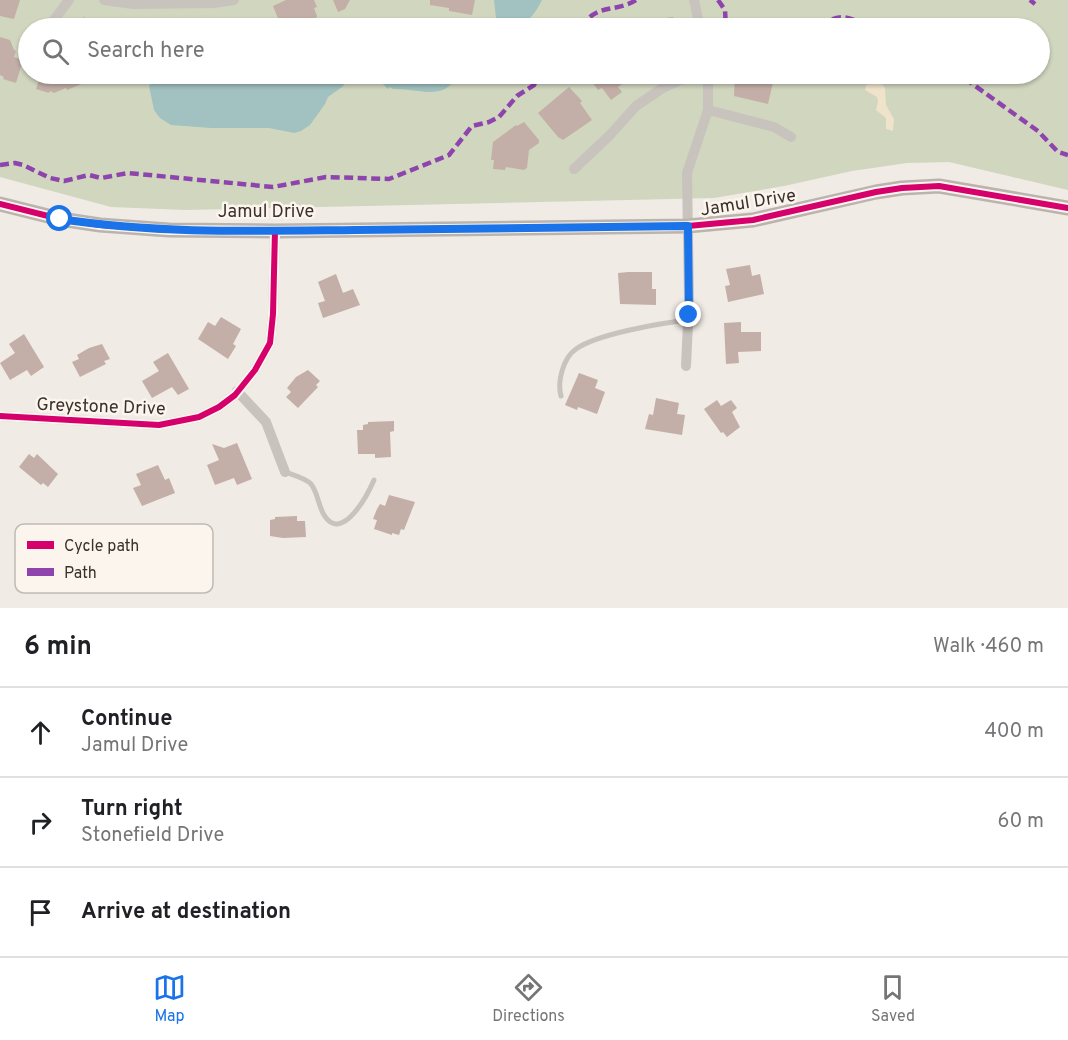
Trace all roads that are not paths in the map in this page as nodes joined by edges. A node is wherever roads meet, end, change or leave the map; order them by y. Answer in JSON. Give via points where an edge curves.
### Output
{"nodes":[{"id":1,"x":69,"y":0,"type":"edge"},
{"id":2,"x":104,"y":0,"type":"edge"},
{"id":3,"x":234,"y":0,"type":"edge"},
{"id":4,"x":694,"y":0,"type":"edge"},
{"id":5,"x":56,"y":18,"type":"edge"},
{"id":6,"x":698,"y":18,"type":"edge"},
{"id":7,"x":672,"y":84,"type":"edge"},
{"id":8,"x":708,"y":84,"type":"edge"},
{"id":9,"x":708,"y":110,"type":"junction"},
{"id":10,"x":791,"y":137,"type":"dead end"},
{"id":11,"x":574,"y":169,"type":"dead end"},
{"id":12,"x":0,"y":204,"type":"edge"},
{"id":13,"x":1068,"y":208,"type":"edge"},
{"id":14,"x":688,"y":226,"type":"junction"},
{"id":15,"x":275,"y":231,"type":"junction"},
{"id":16,"x":688,"y":320,"type":"junction"},
{"id":17,"x":686,"y":366,"type":"dead end"},
{"id":18,"x":237,"y":392,"type":"junction"},
{"id":19,"x":561,"y":396,"type":"dead end"},
{"id":20,"x":0,"y":416,"type":"edge"},
{"id":21,"x":285,"y":472,"type":"joint"},
{"id":22,"x":374,"y":480,"type":"dead end"}],
"edges":[{"from":1,"to":5,"type":"street"},
{"from":2,"to":3,"type":"street","via":[[133,4]]},
{"from":4,"to":6,"type":"street"},
{"from":7,"to":11,"type":"street","via":[[636,106]]},
{"from":8,"to":9,"type":"street"},
{"from":9,"to":10,"type":"street","via":[[774,127]]},
{"from":9,"to":14,"type":"street","via":[[687,172]]},
{"from":12,"to":15,"type":"street","name":"Jamul Drive","via":[[100,225]]},
{"from":13,"to":14,"type":"street","name":"Jamul Drive","via":[[939,186],[876,192],[753,220]]},
{"from":14,"to":15,"type":"street","name":"Jamul Drive"},
{"from":14,"to":16,"type":"street"},
{"from":15,"to":18,"type":"street","name":"Greystone Drive","via":[[270,343]]},
{"from":16,"to":17,"type":"street"},
{"from":16,"to":19,"type":"lane","via":[[612,335],[577,348],[569,354],[560,378]]},
{"from":18,"to":20,"type":"street","name":"Greystone Drive","via":[[200,417],[159,425]]},
{"from":18,"to":21,"type":"street","via":[[266,422]]},
{"from":21,"to":22,"type":"lane","via":[[307,481],[328,521],[337,523],[356,512]]}]}
